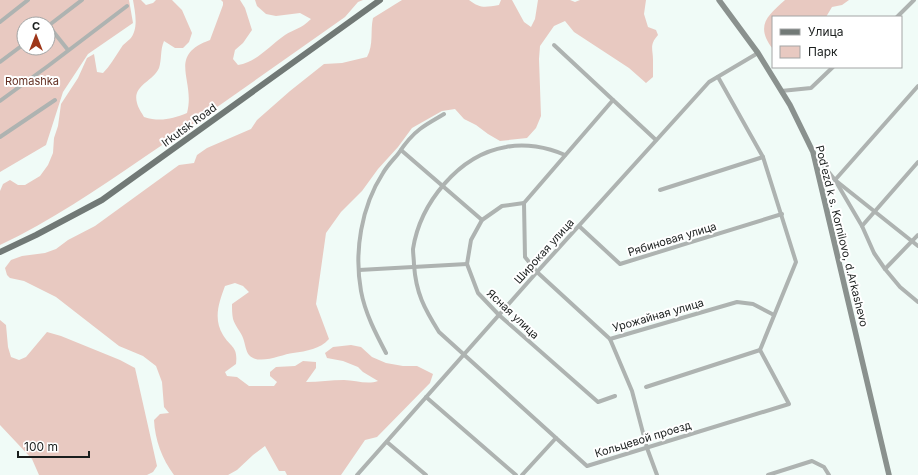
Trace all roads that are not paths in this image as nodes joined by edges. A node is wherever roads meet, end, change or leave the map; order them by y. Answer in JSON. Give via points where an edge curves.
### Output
{"nodes":[{"id":1,"x":28,"y":0,"type":"edge"},
{"id":2,"x":82,"y":0,"type":"edge"},
{"id":3,"x":380,"y":0,"type":"edge"},
{"id":4,"x":719,"y":0,"type":"edge"},
{"id":5,"x":914,"y":0,"type":"edge"},
{"id":6,"x":127,"y":6,"type":"dead end"},
{"id":7,"x":898,"y":16,"type":"edge"},
{"id":8,"x":56,"y":19,"type":"edge"},
{"id":9,"x":0,"y":22,"type":"edge"},
{"id":10,"x":56,"y":35,"type":"edge"},
{"id":11,"x":554,"y":45,"type":"dead end"},
{"id":12,"x":16,"y":50,"type":"edge"},
{"id":13,"x":68,"y":50,"type":"junction"},
{"id":14,"x":758,"y":53,"type":"junction"},
{"id":15,"x":0,"y":62,"type":"edge"},
{"id":16,"x":832,"y":68,"type":"edge"},
{"id":17,"x":718,"y":77,"type":"junction"},
{"id":18,"x":918,"y":86,"type":"edge"},
{"id":19,"x":781,"y":91,"type":"junction"},
{"id":20,"x":55,"y":100,"type":"dead end"},
{"id":21,"x":613,"y":100,"type":"junction"},
{"id":22,"x":0,"y":101,"type":"edge"},
{"id":23,"x":444,"y":114,"type":"dead end"},
{"id":24,"x":0,"y":137,"type":"edge"},
{"id":25,"x":656,"y":140,"type":"junction"},
{"id":26,"x":401,"y":150,"type":"junction"},
{"id":27,"x":813,"y":152,"type":"junction"},
{"id":28,"x":565,"y":155,"type":"junction"},
{"id":29,"x":763,"y":157,"type":"junction"},
{"id":30,"x":918,"y":162,"type":"edge"},
{"id":31,"x":835,"y":180,"type":"junction"},
{"id":32,"x":443,"y":186,"type":"junction"},
{"id":33,"x":660,"y":190,"type":"dead end"},
{"id":34,"x":524,"y":202,"type":"junction"},
{"id":35,"x":875,"y":211,"type":"junction"},
{"id":36,"x":782,"y":214,"type":"junction"},
{"id":37,"x":482,"y":220,"type":"junction"},
{"id":38,"x":579,"y":226,"type":"junction"},
{"id":39,"x":862,"y":226,"type":"junction"},
{"id":40,"x":918,"y":236,"type":"edge"},
{"id":41,"x":912,"y":242,"type":"junction"},
{"id":42,"x":918,"y":246,"type":"edge"},
{"id":43,"x":0,"y":252,"type":"edge"},
{"id":44,"x":467,"y":264,"type":"junction"},
{"id":45,"x":414,"y":267,"type":"junction"},
{"id":46,"x":885,"y":268,"type":"junction"},
{"id":47,"x":359,"y":270,"type":"junction"},
{"id":48,"x":537,"y":272,"type":"junction"},
{"id":49,"x":918,"y":302,"type":"edge"},
{"id":50,"x":499,"y":315,"type":"junction"},
{"id":51,"x":774,"y":315,"type":"junction"},
{"id":52,"x":610,"y":339,"type":"junction"},
{"id":53,"x":760,"y":350,"type":"junction"},
{"id":54,"x":386,"y":353,"type":"dead end"},
{"id":55,"x":463,"y":355,"type":"junction"},
{"id":56,"x":646,"y":387,"type":"dead end"},
{"id":57,"x":615,"y":396,"type":"dead end"},
{"id":58,"x":426,"y":397,"type":"junction"},
{"id":59,"x":556,"y":438,"type":"junction"},
{"id":60,"x":387,"y":442,"type":"junction"},
{"id":61,"x":647,"y":448,"type":"junction"},
{"id":62,"x":357,"y":475,"type":"edge"},
{"id":63,"x":426,"y":475,"type":"edge"},
{"id":64,"x":516,"y":475,"type":"edge"},
{"id":65,"x":522,"y":475,"type":"edge"},
{"id":66,"x":657,"y":475,"type":"edge"},
{"id":67,"x":768,"y":475,"type":"edge"},
{"id":68,"x":829,"y":475,"type":"edge"},
{"id":69,"x":889,"y":475,"type":"edge"}],
"edges":[{"from":1,"to":9,"type":"street"},
{"from":2,"to":8,"type":"street"},
{"from":3,"to":43,"type":"main road","name":"Irkutsk Road","via":[[102,200]]},
{"from":4,"to":14,"type":"street","name":"Pod'ezd k s. Kornilovo, d.Arkashevo"},
{"from":5,"to":7,"type":"street"},
{"from":6,"to":13,"type":"street"},
{"from":10,"to":13,"type":"street"},
{"from":11,"to":21,"type":"street"},
{"from":12,"to":15,"type":"street"},
{"from":13,"to":22,"type":"street"},
{"from":14,"to":17,"type":"street","name":"Широкая улица"},
{"from":14,"to":19,"type":"street","name":"Pod'ezd k s. Kornilovo, d.Arkashevo"},
{"from":16,"to":19,"type":"street","via":[[811,88]]},
{"from":17,"to":25,"type":"street","name":"Широкая улица","via":[[709,82]]},
{"from":17,"to":29,"type":"street"},
{"from":18,"to":31,"type":"street"},
{"from":19,"to":27,"type":"street","name":"Pod'ezd k s. Kornilovo, d.Arkashevo"},
{"from":20,"to":24,"type":"street"},
{"from":21,"to":25,"type":"street"},
{"from":21,"to":28,"type":"street"},
{"from":23,"to":26,"type":"street","via":[[420,129]]},
{"from":25,"to":38,"type":"street","name":"Широкая улица"},
{"from":26,"to":32,"type":"street"},
{"from":26,"to":47,"type":"street","via":[[382,173],[370,198],[358,246]]},
{"from":27,"to":31,"type":"street"},
{"from":27,"to":69,"type":"street","name":"Pod'ezd k s. Kornilovo, d.Arkashevo"},
{"from":28,"to":32,"type":"street","name":"Кольцевой проезд","via":[[531,146],[505,147],[481,155],[456,171]]},
{"from":28,"to":34,"type":"street"},
{"from":29,"to":33,"type":"street"},
{"from":29,"to":36,"type":"street"},
{"from":30,"to":35,"type":"street"},
{"from":31,"to":35,"type":"street"},
{"from":31,"to":39,"type":"street"},
{"from":32,"to":37,"type":"street"},
{"from":32,"to":45,"type":"street","name":"Кольцевой проезд","via":[[431,200],[420,224],[413,250]]},
{"from":34,"to":37,"type":"street","via":[[502,206]]},
{"from":34,"to":48,"type":"street","name":"Урожайная улица","via":[[525,257]]},
{"from":35,"to":39,"type":"street"},
{"from":35,"to":41,"type":"street"},
{"from":36,"to":38,"type":"street","name":"Рябиновая улица","via":[[620,264]]},
{"from":36,"to":51,"type":"street","via":[[796,262]]},
{"from":37,"to":44,"type":"street","via":[[471,240]]},
{"from":38,"to":48,"type":"street","name":"Широкая улица"},
{"from":39,"to":46,"type":"street","via":[[874,253]]},
{"from":40,"to":41,"type":"street"},
{"from":41,"to":42,"type":"street"},
{"from":41,"to":46,"type":"street"},
{"from":44,"to":45,"type":"street"},
{"from":44,"to":50,"type":"street","name":"Ясная улица","via":[[478,293]]},
{"from":45,"to":47,"type":"street"},
{"from":45,"to":55,"type":"street","name":"Кольцевой проезд","via":[[423,306],[439,332]]},
{"from":46,"to":49,"type":"street","via":[[900,288]]},
{"from":47,"to":54,"type":"street","via":[[361,291],[367,311]]},
{"from":48,"to":50,"type":"street","name":"Широкая улица"},
{"from":48,"to":52,"type":"street","name":"Урожайная улица"},
{"from":50,"to":55,"type":"street","name":"Широкая улица"},
{"from":50,"to":57,"type":"street","name":"Ясная улица","via":[[598,402]]},
{"from":51,"to":52,"type":"street","name":"Урожайная улица","via":[[753,304],[737,302]]},
{"from":51,"to":53,"type":"street"},
{"from":52,"to":61,"type":"street","via":[[632,391]]},
{"from":53,"to":56,"type":"street"},
{"from":53,"to":61,"type":"street","name":"Кольцевой проезд","via":[[789,404]]},
{"from":55,"to":58,"type":"street","name":"Широкая улица"},
{"from":55,"to":59,"type":"street","name":"Кольцевой проезд"},
{"from":58,"to":60,"type":"street","name":"Широкая улица"},
{"from":58,"to":64,"type":"street"},
{"from":59,"to":61,"type":"street","name":"Кольцевой проезд","via":[[587,466]]},
{"from":59,"to":65,"type":"street"},
{"from":60,"to":62,"type":"street","name":"Широкая улица"},
{"from":60,"to":63,"type":"street"},
{"from":61,"to":66,"type":"street"},
{"from":67,"to":68,"type":"street","via":[[812,461],[824,467]]}]}
